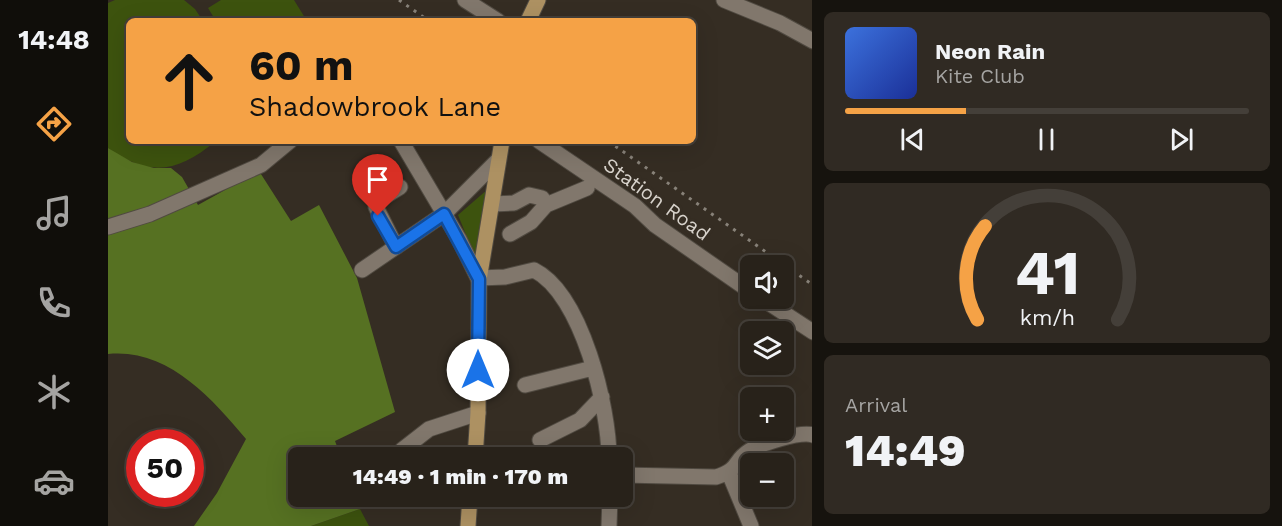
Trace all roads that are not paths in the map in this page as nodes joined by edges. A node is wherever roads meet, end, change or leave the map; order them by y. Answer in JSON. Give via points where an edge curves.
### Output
{"nodes":[{"id":1,"x":465,"y":0,"type":"edge"},
{"id":2,"x":538,"y":0,"type":"edge"},
{"id":3,"x":724,"y":0,"type":"edge"},
{"id":4,"x":493,"y":18,"type":"edge"},
{"id":5,"x":529,"y":18,"type":"edge"},
{"id":6,"x":812,"y":40,"type":"edge"},
{"id":7,"x":286,"y":144,"type":"edge"},
{"id":8,"x":403,"y":144,"type":"edge"},
{"id":9,"x":501,"y":144,"type":"edge"},
{"id":10,"x":543,"y":144,"type":"edge"},
{"id":11,"x":497,"y":161,"type":"junction"},
{"id":12,"x":400,"y":187,"type":"dead end"},
{"id":13,"x":587,"y":188,"type":"dead end"},
{"id":14,"x":523,"y":200,"type":"junction"},
{"id":15,"x":493,"y":204,"type":"junction"},
{"id":16,"x":546,"y":205,"type":"junction"},
{"id":17,"x":444,"y":214,"type":"junction"},
{"id":18,"x":533,"y":217,"type":"junction"},
{"id":19,"x":108,"y":227,"type":"edge"},
{"id":20,"x":510,"y":234,"type":"dead end"},
{"id":21,"x":396,"y":247,"type":"junction"},
{"id":22,"x":362,"y":270,"type":"dead end"},
{"id":23,"x":479,"y":278,"type":"junction"},
{"id":24,"x":740,"y":284,"type":"edge"},
{"id":25,"x":778,"y":309,"type":"edge"},
{"id":26,"x":812,"y":331,"type":"edge"},
{"id":27,"x":593,"y":368,"type":"junction"},
{"id":28,"x":525,"y":385,"type":"dead end"},
{"id":29,"x":602,"y":397,"type":"junction"},
{"id":30,"x":478,"y":413,"type":"junction"},
{"id":31,"x":812,"y":435,"type":"edge"},
{"id":32,"x":540,"y":440,"type":"dead end"},
{"id":33,"x":406,"y":447,"type":"edge"},
{"id":34,"x":476,"y":447,"type":"edge"},
{"id":35,"x":608,"y":447,"type":"edge"},
{"id":36,"x":729,"y":473,"type":"junction"},
{"id":37,"x":633,"y":475,"type":"edge"},
{"id":38,"x":469,"y":507,"type":"edge"},
{"id":39,"x":610,"y":507,"type":"edge"},
{"id":40,"x":468,"y":526,"type":"edge"},
{"id":41,"x":609,"y":526,"type":"edge"},
{"id":42,"x":751,"y":526,"type":"edge"}],
"edges":[{"from":1,"to":4,"type":"street"},
{"from":2,"to":5,"type":"main road"},
{"from":3,"to":6,"type":"street"},
{"from":7,"to":19,"type":"street","via":[[261,165],[150,214]]},
{"from":8,"to":17,"type":"street"},
{"from":9,"to":11,"type":"main road"},
{"from":10,"to":24,"type":"street","name":"Station Road"},
{"from":11,"to":15,"type":"main road"},
{"from":11,"to":17,"type":"street"},
{"from":12,"to":21,"type":"street","via":[[379,200],[376,207]]},
{"from":13,"to":16,"type":"street"},
{"from":14,"to":15,"type":"street"},
{"from":14,"to":16,"type":"street","via":[[535,196]]},
{"from":14,"to":18,"type":"street"},
{"from":15,"to":23,"type":"main road"},
{"from":16,"to":18,"type":"street"},
{"from":17,"to":21,"type":"street"},
{"from":17,"to":23,"type":"street"},
{"from":18,"to":20,"type":"street"},
{"from":21,"to":22,"type":"street"},
{"from":23,"to":27,"type":"street","via":[[505,277],[528,270],[542,274],[580,327]]},
{"from":23,"to":30,"type":"main road"},
{"from":25,"to":26,"type":"street"},
{"from":27,"to":28,"type":"street"},
{"from":27,"to":29,"type":"street"},
{"from":29,"to":32,"type":"street","via":[[580,420]]},
{"from":29,"to":35,"type":"street"},
{"from":30,"to":33,"type":"street","via":[[429,429]]},
{"from":30,"to":34,"type":"main road"},
{"from":31,"to":36,"type":"street","via":[[799,433],[748,451]]},
{"from":36,"to":37,"type":"street","via":[[716,477]]},
{"from":36,"to":42,"type":"street"},
{"from":38,"to":40,"type":"main road"},
{"from":39,"to":41,"type":"street"}]}
